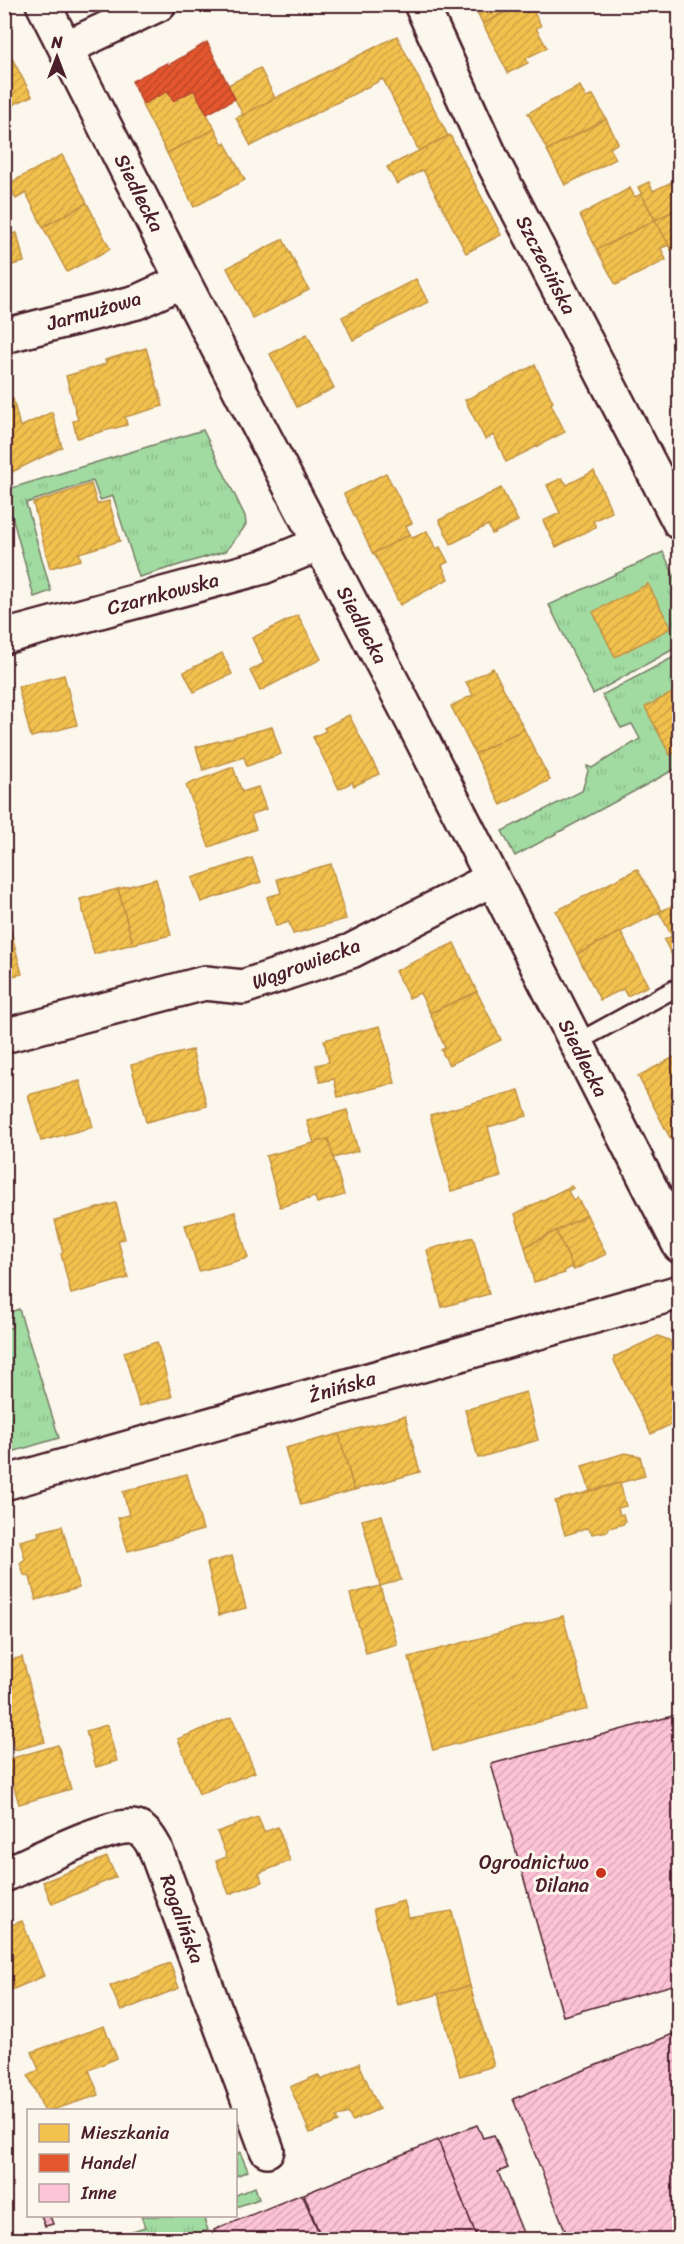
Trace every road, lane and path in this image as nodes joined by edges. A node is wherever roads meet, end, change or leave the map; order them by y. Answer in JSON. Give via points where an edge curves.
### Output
{"nodes":[{"id":1,"x":43,"y":4,"type":"edge"},
{"id":2,"x":159,"y":4,"type":"edge"},
{"id":3,"x":421,"y":4,"type":"edge"},
{"id":4,"x":66,"y":48,"type":"junction"},
{"id":5,"x":183,"y":281,"type":"junction"},
{"id":6,"x":4,"y":336,"type":"edge"},
{"id":7,"x":680,"y":523,"type":"edge"},
{"id":8,"x":319,"y":544,"type":"junction"},
{"id":9,"x":4,"y":637,"type":"edge"},
{"id":10,"x":492,"y":879,"type":"junction"},
{"id":11,"x":676,"y":988,"type":"dead end"},
{"id":12,"x":4,"y":1036,"type":"edge"},
{"id":13,"x":576,"y":1043,"type":"junction"},
{"id":14,"x":680,"y":1246,"type":"edge"},
{"id":15,"x":680,"y":1292,"type":"edge"},
{"id":16,"x":4,"y":1483,"type":"edge"},
{"id":17,"x":4,"y":1875,"type":"edge"},
{"id":18,"x":267,"y":2150,"type":"dead end"}],
"edges":[{"from":1,"to":4,"type":"street","name":"Siedlecka"},
{"from":2,"to":4,"type":"street"},
{"from":3,"to":7,"type":"street","name":"Szczecińska","via":[[493,162]]},
{"from":4,"to":5,"type":"street","name":"Siedlecka"},
{"from":5,"to":6,"type":"street","name":"Jarmużowa","via":[[136,302]]},
{"from":5,"to":8,"type":"street","name":"Siedlecka"},
{"from":8,"to":9,"type":"street","name":"Czarnkowska","via":[[262,567]]},
{"from":8,"to":10,"type":"street","name":"Siedlecka"},
{"from":10,"to":12,"type":"street","name":"Wągrowiecka","via":[[351,951],[243,987],[205,983]]},
{"from":10,"to":13,"type":"street","name":"Siedlecka"},
{"from":11,"to":13,"type":"lane"},
{"from":13,"to":14,"type":"street","name":"Siedlecka"},
{"from":15,"to":16,"type":"street","name":"Żnińska"},
{"from":17,"to":18,"type":"street","name":"Rogalińska","via":[[114,1828],[134,1827],[148,1836]]}]}
